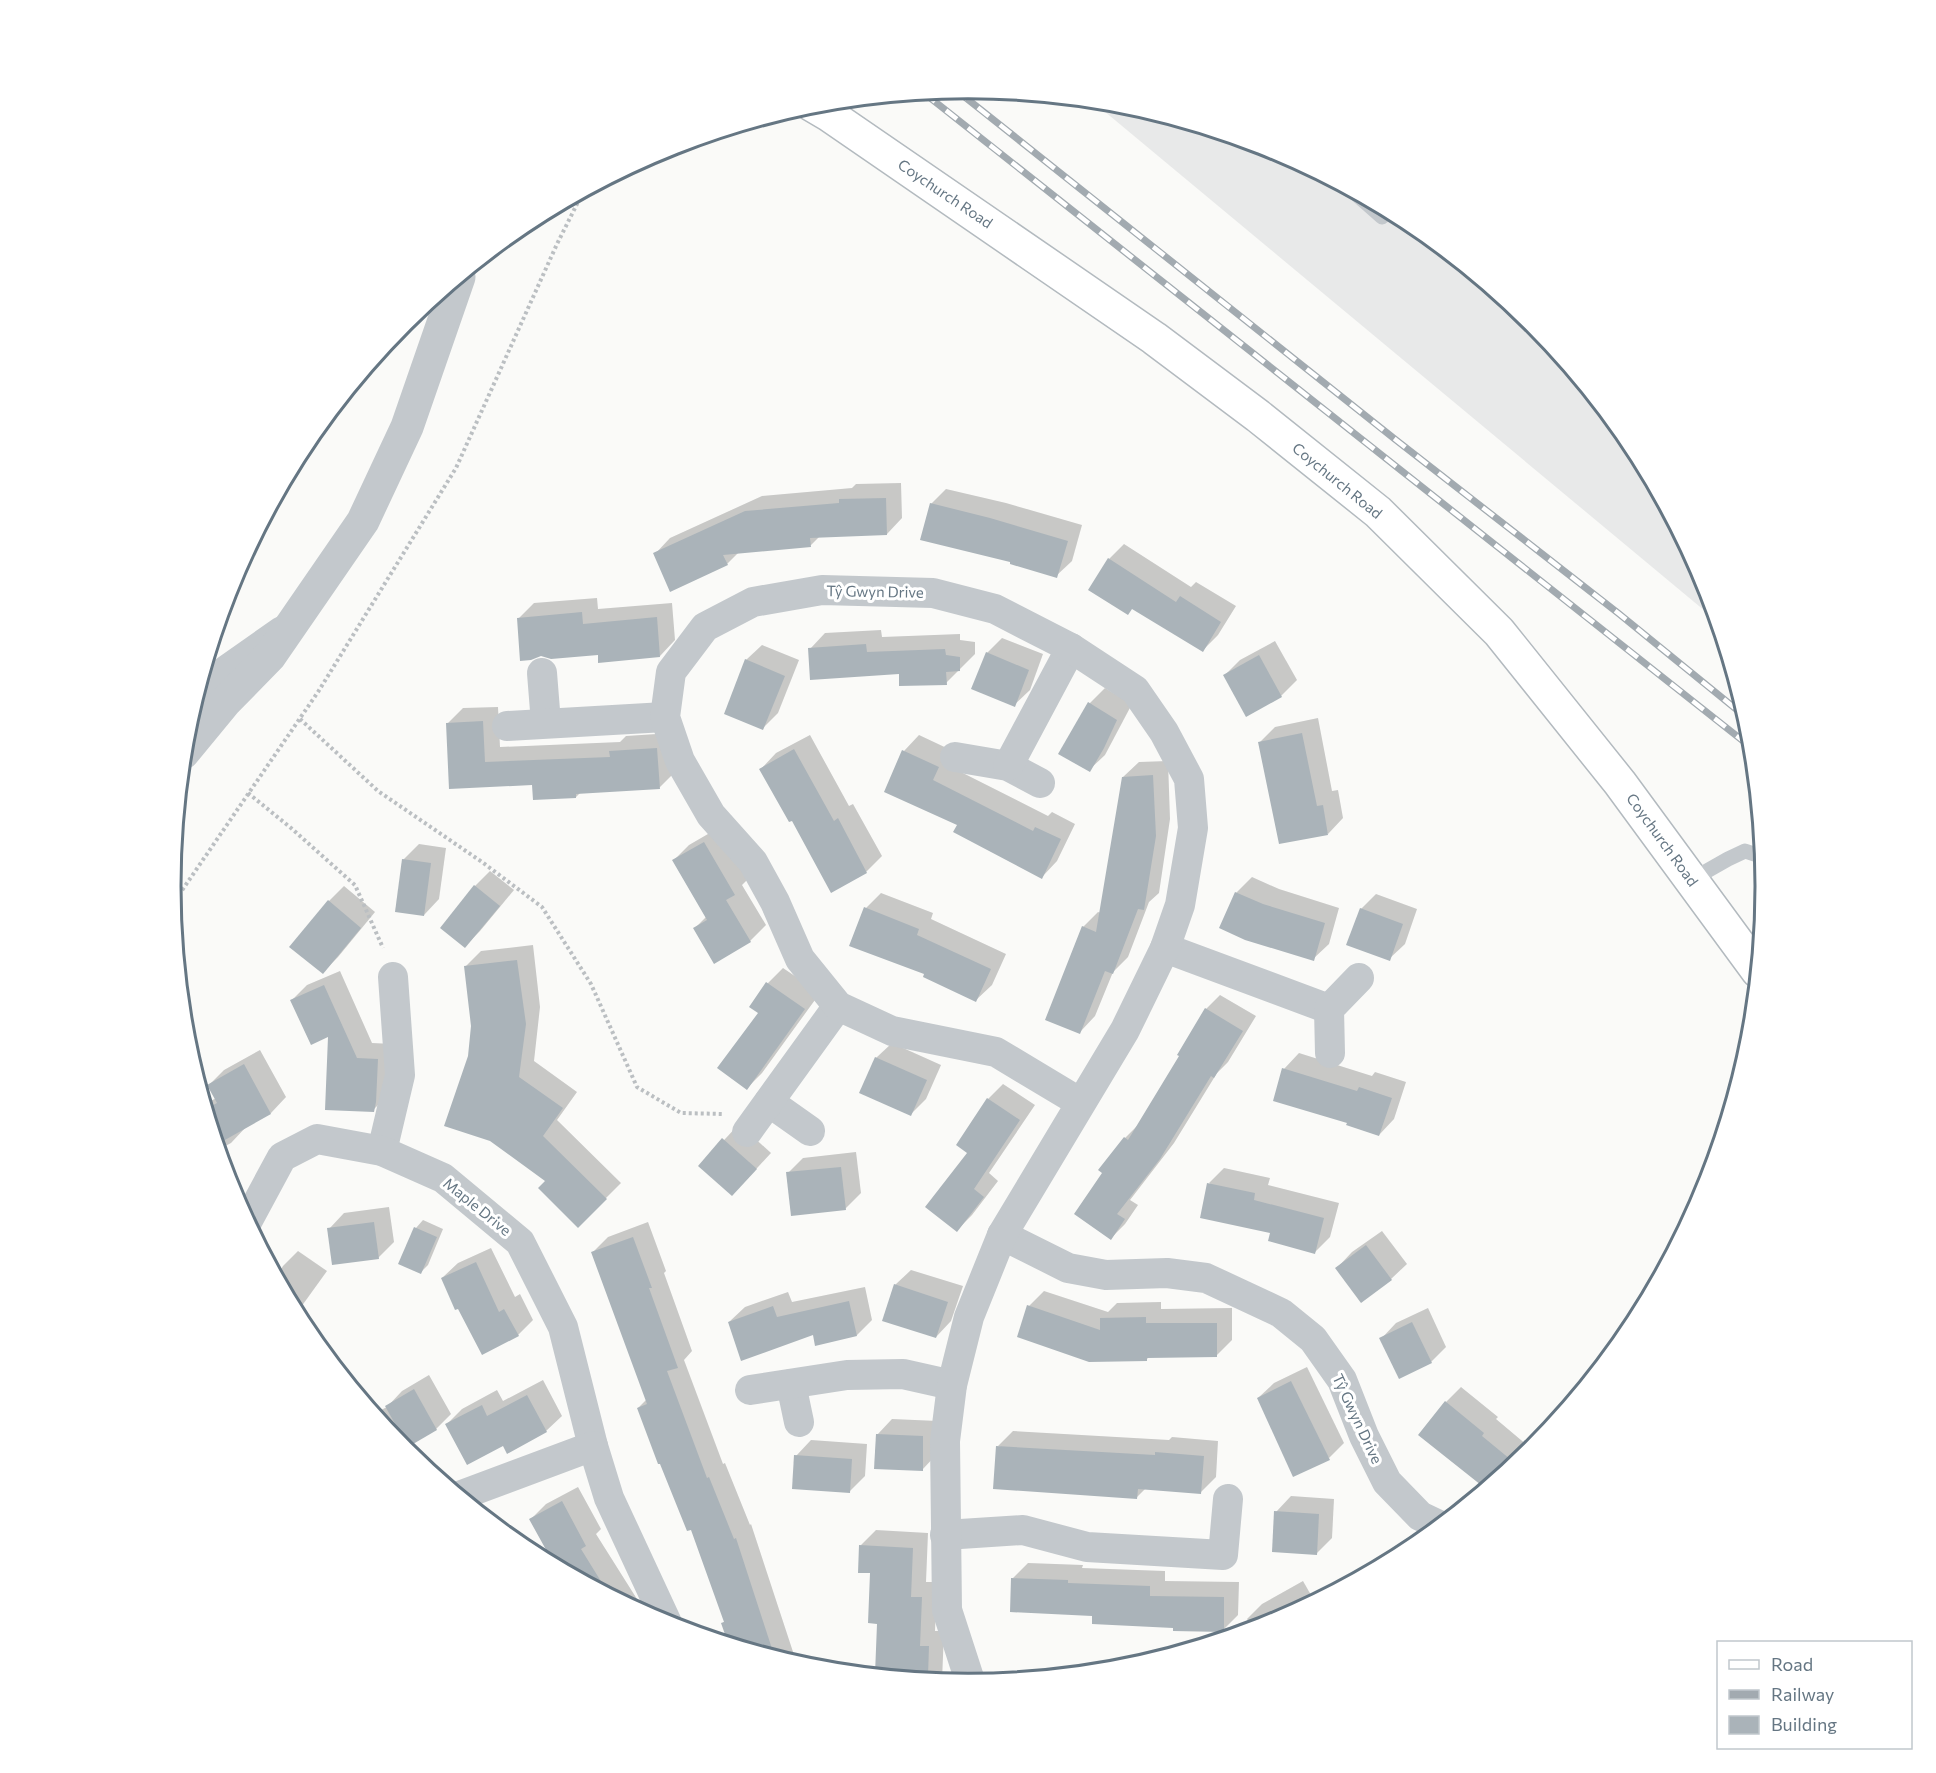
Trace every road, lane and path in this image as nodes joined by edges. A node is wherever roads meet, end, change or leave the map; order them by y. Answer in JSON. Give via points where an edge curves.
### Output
{"nodes":[{"id":1,"x":825,"y":112,"type":"edge"},
{"id":2,"x":577,"y":203,"type":"edge"},
{"id":3,"x":454,"y":290,"type":"edge"},
{"id":4,"x":292,"y":624,"type":"junction"},
{"id":5,"x":1071,"y":648,"type":"junction"},
{"id":6,"x":542,"y":674,"type":"dead end"},
{"id":7,"x":207,"y":684,"type":"edge"},
{"id":8,"x":665,"y":717,"type":"junction"},
{"id":9,"x":300,"y":719,"type":"junction"},
{"id":10,"x":546,"y":723,"type":"junction"},
{"id":11,"x":507,"y":726,"type":"dead end"},
{"id":12,"x":195,"y":738,"type":"edge"},
{"id":13,"x":955,"y":757,"type":"dead end"},
{"id":14,"x":1008,"y":766,"type":"junction"},
{"id":15,"x":1040,"y":783,"type":"dead end"},
{"id":16,"x":248,"y":794,"type":"junction"},
{"id":17,"x":1755,"y":854,"type":"edge"},
{"id":18,"x":1691,"y":880,"type":"junction"},
{"id":19,"x":181,"y":892,"type":"edge"},
{"id":20,"x":1165,"y":948,"type":"junction"},
{"id":21,"x":1752,"y":962,"type":"edge"},
{"id":22,"x":393,"y":977,"type":"joint"},
{"id":23,"x":1359,"y":978,"type":"dead end"},
{"id":24,"x":838,"y":1006,"type":"junction"},
{"id":25,"x":1329,"y":1009,"type":"junction"},
{"id":26,"x":1330,"y":1053,"type":"dead end"},
{"id":27,"x":1081,"y":1103,"type":"junction"},
{"id":28,"x":758,"y":1116,"type":"junction"},
{"id":29,"x":810,"y":1131,"type":"dead end"},
{"id":30,"x":382,"y":1151,"type":"junction"},
{"id":31,"x":252,"y":1213,"type":"edge"},
{"id":32,"x":1002,"y":1235,"type":"junction"},
{"id":33,"x":791,"y":1384,"type":"junction"},
{"id":34,"x":952,"y":1385,"type":"junction"},
{"id":35,"x":750,"y":1390,"type":"dead end"},
{"id":36,"x":799,"y":1422,"type":"dead end"},
{"id":37,"x":593,"y":1446,"type":"junction"},
{"id":38,"x":467,"y":1493,"type":"edge"},
{"id":39,"x":1228,"y":1499,"type":"dead end"},
{"id":40,"x":1432,"y":1522,"type":"edge"},
{"id":41,"x":945,"y":1535,"type":"junction"},
{"id":42,"x":662,"y":1612,"type":"edge"},
{"id":43,"x":968,"y":1674,"type":"edge"}],
"edges":[{"from":1,"to":18,"type":"main road","name":"Coychurch Road","via":[[1154,338],[1378,512],[1499,632],[1620,783]]},
{"from":2,"to":9,"type":"path","via":[[456,468]]},
{"from":3,"to":4,"type":"street","via":[[406,427],[363,521]]},
{"from":4,"to":7,"type":"street"},
{"from":4,"to":12,"type":"street","via":[[270,656]]},
{"from":5,"to":8,"type":"street","name":"Tŷ Gwyn Drive","via":[[995,609],[933,594],[822,591],[753,602],[705,627],[671,672]]},
{"from":5,"to":14,"type":"street"},
{"from":5,"to":20,"type":"street","name":"Tŷ Gwyn Drive","via":[[1135,690],[1164,732],[1189,779],[1193,828],[1180,906]]},
{"from":6,"to":10,"type":"street"},
{"from":8,"to":10,"type":"street"},
{"from":8,"to":24,"type":"street","name":"Tŷ Gwyn Drive","via":[[680,761],[711,815],[753,862],[800,959]]},
{"from":9,"to":16,"type":"path"},
{"from":9,"to":28,"type":"path","via":[[378,792],[542,907],[591,984],[637,1087],[681,1113]]},
{"from":10,"to":11,"type":"street"},
{"from":13,"to":14,"type":"street"},
{"from":14,"to":15,"type":"street"},
{"from":16,"to":19,"type":"path"},
{"from":16,"to":22,"type":"path","via":[[355,885]]},
{"from":17,"to":18,"type":"lane","via":[[1745,851]]},
{"from":18,"to":21,"type":"main road","name":"Coychurch Road"},
{"from":20,"to":25,"type":"street"},
{"from":20,"to":27,"type":"street","name":"Tŷ Gwyn Drive","via":[[1125,1030]]},
{"from":22,"to":30,"type":"street","via":[[400,1075]]},
{"from":23,"to":25,"type":"street"},
{"from":24,"to":27,"type":"street","name":"Tŷ Gwyn Drive","via":[[892,1031],[996,1052]]},
{"from":24,"to":28,"type":"street"},
{"from":25,"to":26,"type":"street"},
{"from":27,"to":32,"type":"street","name":"Tŷ Gwyn Drive"},
{"from":28,"to":29,"type":"street"},
{"from":30,"to":31,"type":"street","name":"Maple Drive","via":[[316,1139],[282,1157]]},
{"from":30,"to":37,"type":"street","name":"Maple Drive","via":[[443,1178],[520,1242],[563,1327]]},
{"from":32,"to":34,"type":"street","name":"Tŷ Gwyn Drive","via":[[969,1317]]},
{"from":32,"to":40,"type":"street","name":"Tŷ Gwyn Drive","via":[[1068,1268],[1106,1275],[1167,1273],[1206,1278],[1281,1312],[1313,1340],[1342,1380],[1387,1482],[1420,1516]]},
{"from":33,"to":34,"type":"street","via":[[847,1375],[903,1374]]},
{"from":33,"to":35,"type":"street"},
{"from":33,"to":36,"type":"street"},
{"from":34,"to":41,"type":"street","name":"Tŷ Gwyn Drive","via":[[945,1441]]},
{"from":37,"to":38,"type":"street"},
{"from":37,"to":42,"type":"street","name":"Maple Drive","via":[[609,1498]]},
{"from":39,"to":41,"type":"street","via":[[1223,1555],[1087,1547],[1023,1530]]},
{"from":41,"to":43,"type":"street","name":"Tŷ Gwyn Drive","via":[[947,1610]]}]}
